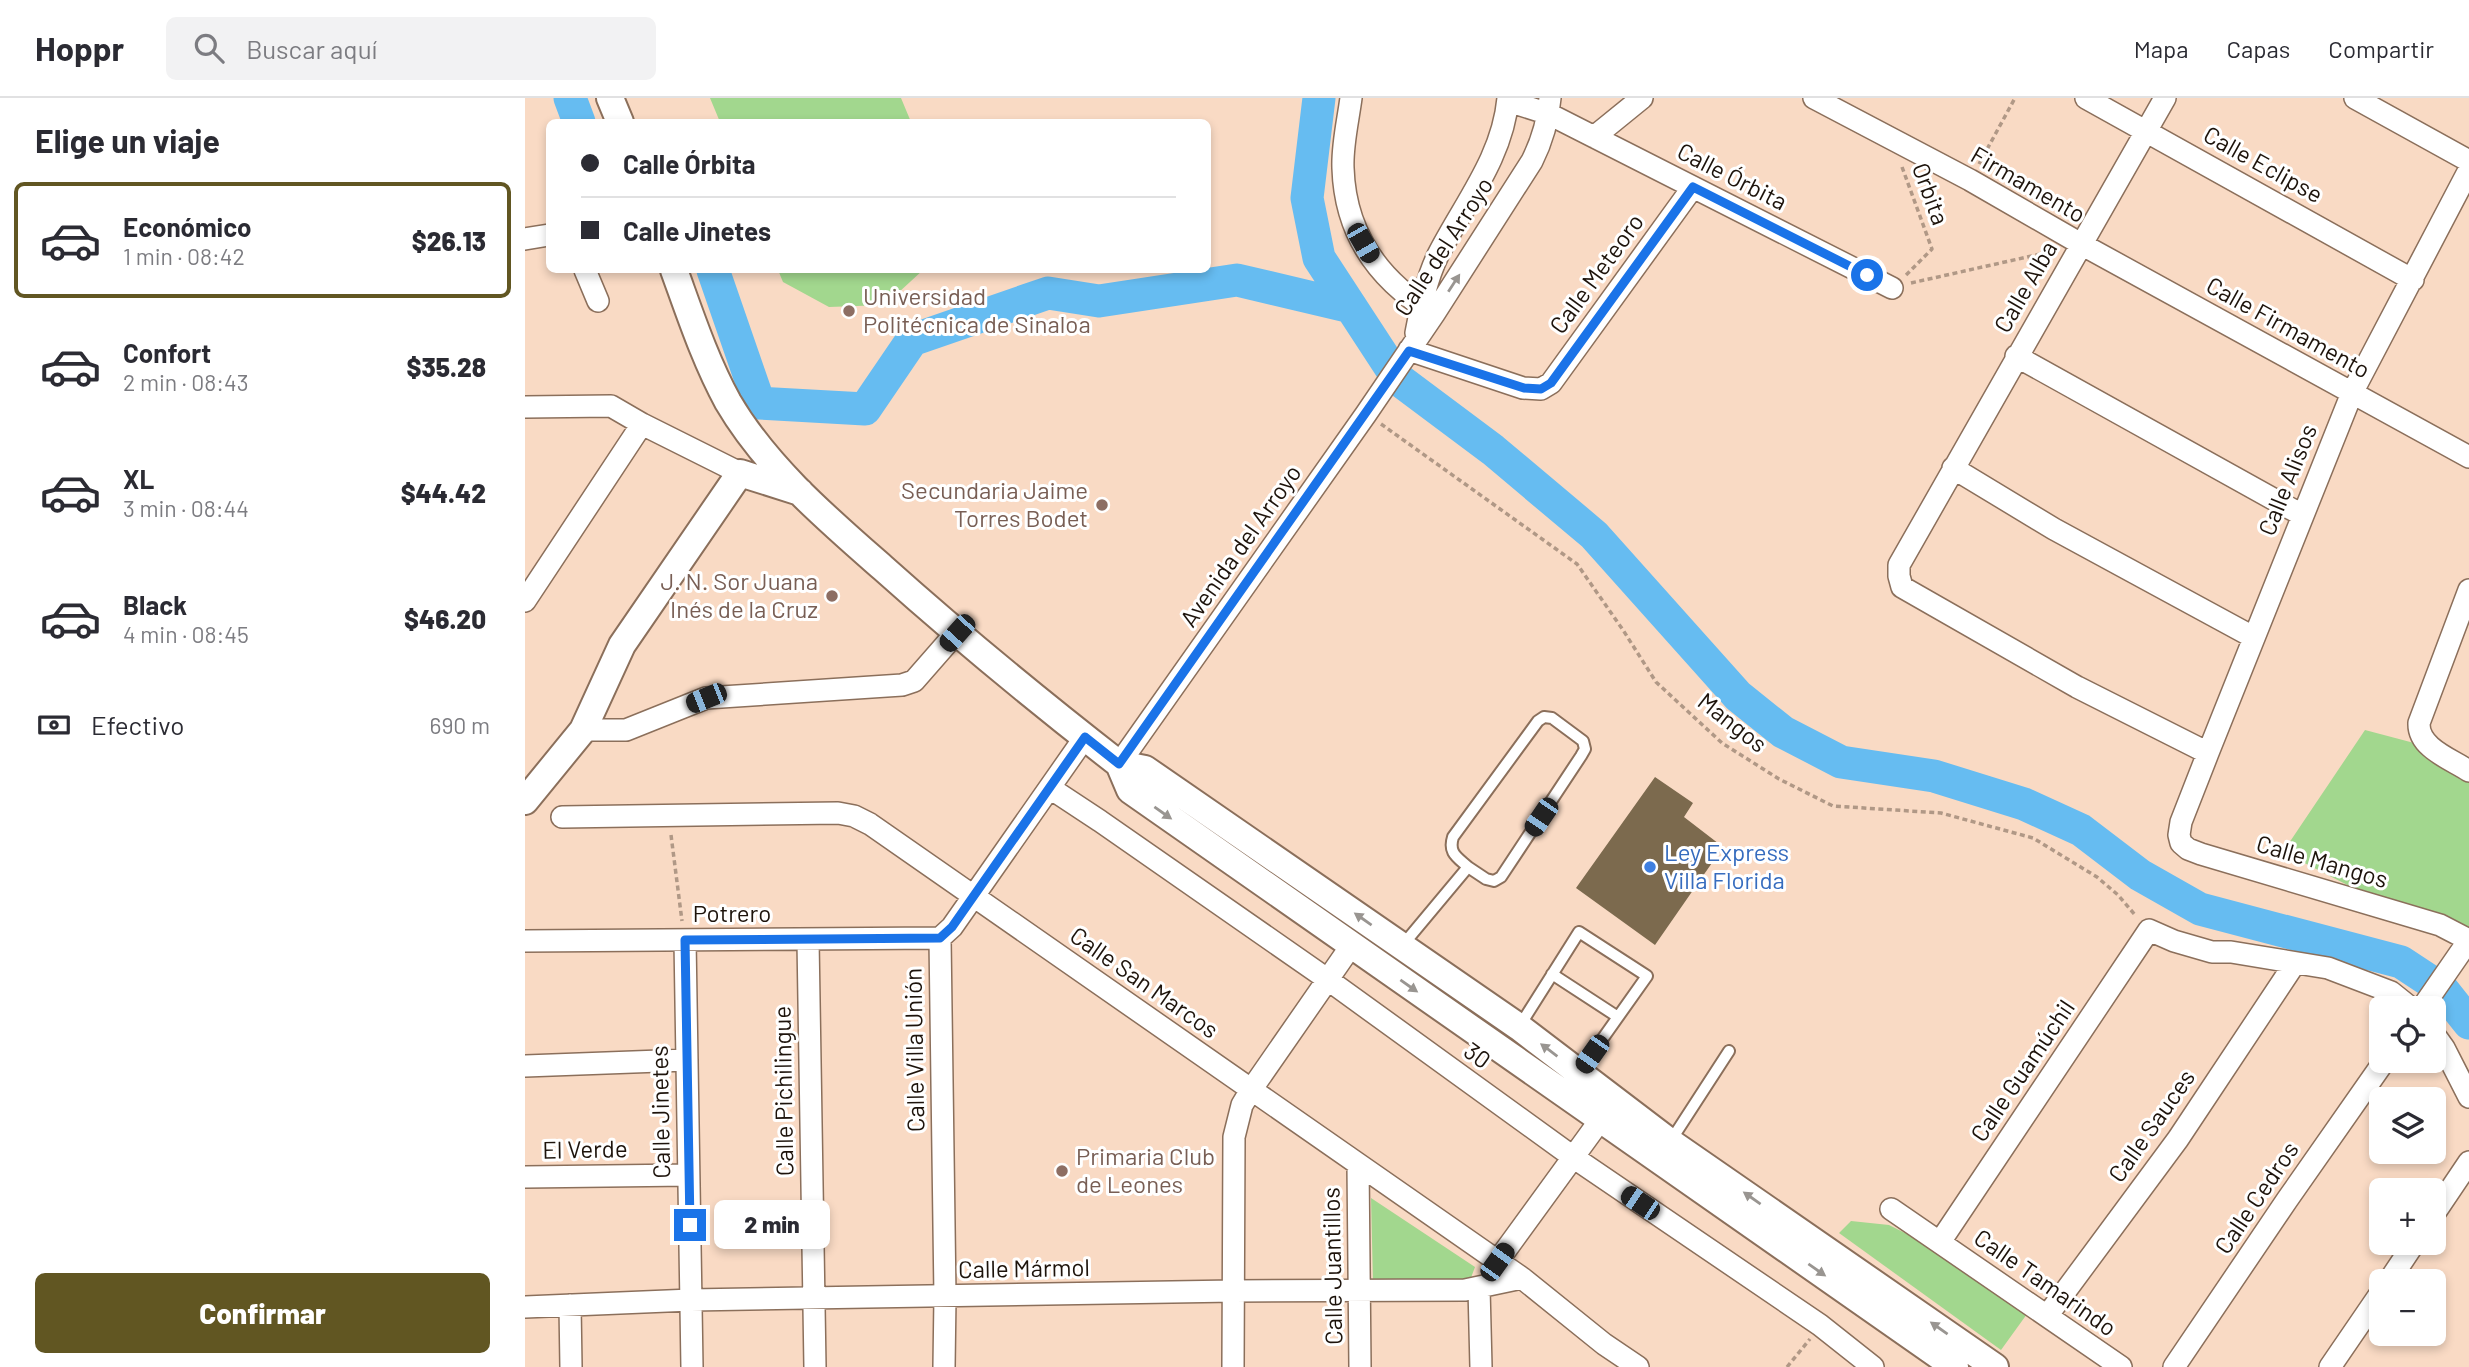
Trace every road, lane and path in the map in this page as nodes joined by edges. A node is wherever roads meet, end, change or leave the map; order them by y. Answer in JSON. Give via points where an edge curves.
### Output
{"nodes":[{"id":1,"x":610,"y":98,"type":"edge"},
{"id":2,"x":1351,"y":98,"type":"edge"},
{"id":3,"x":1642,"y":98,"type":"edge"},
{"id":4,"x":1814,"y":98,"type":"edge"},
{"id":5,"x":2015,"y":98,"type":"edge"},
{"id":6,"x":2086,"y":98,"type":"edge"},
{"id":7,"x":2165,"y":98,"type":"edge"},
{"id":8,"x":2355,"y":98,"type":"edge"},
{"id":9,"x":1508,"y":99,"type":"edge"},
{"id":10,"x":1550,"y":106,"type":"edge"},
{"id":11,"x":619,"y":119,"type":"edge"},
{"id":12,"x":2147,"y":130,"type":"junction"},
{"id":13,"x":1594,"y":137,"type":"junction"},
{"id":14,"x":1891,"y":139,"type":"junction"},
{"id":15,"x":2469,"y":161,"type":"edge"},
{"id":16,"x":2469,"y":170,"type":"edge"},
{"id":17,"x":1970,"y":180,"type":"junction"},
{"id":18,"x":1693,"y":187,"type":"junction"},
{"id":19,"x":546,"y":236,"type":"edge"},
{"id":20,"x":525,"y":239,"type":"edge"},
{"id":21,"x":2081,"y":244,"type":"junction"},
{"id":22,"x":586,"y":273,"type":"edge"},
{"id":23,"x":675,"y":273,"type":"edge"},
{"id":24,"x":2413,"y":279,"type":"junction"},
{"id":25,"x":1892,"y":288,"type":"junction"},
{"id":26,"x":598,"y":301,"type":"dead end"},
{"id":27,"x":1428,"y":310,"type":"junction"},
{"id":28,"x":1409,"y":349,"type":"junction"},
{"id":29,"x":2016,"y":356,"type":"junction"},
{"id":30,"x":2352,"y":393,"type":"junction"},
{"id":31,"x":525,"y":407,"type":"edge"},
{"id":32,"x":1366,"y":414,"type":"junction"},
{"id":33,"x":642,"y":424,"type":"junction"},
{"id":34,"x":2467,"y":452,"type":"edge"},
{"id":35,"x":1953,"y":468,"type":"junction"},
{"id":36,"x":740,"y":472,"type":"junction"},
{"id":37,"x":802,"y":493,"type":"junction"},
{"id":38,"x":2302,"y":515,"type":"junction"},
{"id":39,"x":525,"y":601,"type":"edge"},
{"id":40,"x":2467,"y":603,"type":"edge"},
{"id":41,"x":957,"y":633,"type":"junction"},
{"id":42,"x":2253,"y":637,"type":"junction"},
{"id":43,"x":583,"y":730,"type":"junction"},
{"id":44,"x":1085,"y":737,"type":"junction"},
{"id":45,"x":2207,"y":753,"type":"junction"},
{"id":46,"x":1119,"y":764,"type":"junction"},
{"id":47,"x":2469,"y":771,"type":"edge"},
{"id":48,"x":1050,"y":788,"type":"junction"},
{"id":49,"x":525,"y":801,"type":"edge"},
{"id":50,"x":669,"y":816,"type":"junction"},
{"id":51,"x":562,"y":817,"type":"dead end"},
{"id":52,"x":2181,"y":822,"type":"joint"},
{"id":53,"x":1468,"y":867,"type":"junction"},
{"id":54,"x":974,"y":895,"type":"junction"},
{"id":55,"x":2149,"y":930,"type":"junction"},
{"id":56,"x":940,"y":938,"type":"junction"},
{"id":57,"x":685,"y":940,"type":"junction"},
{"id":58,"x":808,"y":940,"type":"junction"},
{"id":59,"x":525,"y":941,"type":"edge"},
{"id":60,"x":2466,"y":945,"type":"edge"},
{"id":61,"x":1351,"y":946,"type":"junction"},
{"id":62,"x":1402,"y":946,"type":"junction"},
{"id":63,"x":2295,"y":963,"type":"junction"},
{"id":64,"x":1552,"y":974,"type":"junction"},
{"id":65,"x":1327,"y":979,"type":"junction"},
{"id":66,"x":2399,"y":996,"type":"edge"},
{"id":67,"x":2428,"y":996,"type":"edge"},
{"id":68,"x":1618,"y":1017,"type":"junction"},
{"id":69,"x":1519,"y":1027,"type":"junction"},
{"id":70,"x":1729,"y":1051,"type":"dead end"},
{"id":71,"x":2446,"y":1052,"type":"edge"},
{"id":72,"x":687,"y":1060,"type":"junction"},
{"id":73,"x":525,"y":1066,"type":"edge"},
{"id":74,"x":1579,"y":1072,"type":"junction"},
{"id":75,"x":2376,"y":1073,"type":"edge"},
{"id":76,"x":1251,"y":1090,"type":"junction"},
{"id":77,"x":2469,"y":1097,"type":"edge"},
{"id":78,"x":1616,"y":1098,"type":"junction"},
{"id":79,"x":1600,"y":1121,"type":"junction"},
{"id":80,"x":1664,"y":1151,"type":"junction"},
{"id":81,"x":1573,"y":1157,"type":"junction"},
{"id":82,"x":2469,"y":1162,"type":"edge"},
{"id":83,"x":1358,"y":1164,"type":"junction"},
{"id":84,"x":688,"y":1175,"type":"junction"},
{"id":85,"x":525,"y":1177,"type":"edge"},
{"id":86,"x":2446,"y":1196,"type":"edge"},
{"id":87,"x":1891,"y":1209,"type":"dead end"},
{"id":88,"x":1940,"y":1242,"type":"junction"},
{"id":89,"x":1497,"y":1262,"type":"junction"},
{"id":90,"x":1522,"y":1278,"type":"junction"},
{"id":91,"x":1479,"y":1288,"type":"junction"},
{"id":92,"x":1360,"y":1290,"type":"junction"},
{"id":93,"x":1234,"y":1291,"type":"junction"},
{"id":94,"x":945,"y":1297,"type":"junction"},
{"id":95,"x":814,"y":1299,"type":"junction"},
{"id":96,"x":691,"y":1300,"type":"junction"},
{"id":97,"x":570,"y":1305,"type":"junction"},
{"id":98,"x":525,"y":1307,"type":"edge"},
{"id":99,"x":2369,"y":1310,"type":"edge"},
{"id":100,"x":2047,"y":1316,"type":"junction"},
{"id":101,"x":1820,"y":1325,"type":"junction"},
{"id":102,"x":1604,"y":1344,"type":"junction"},
{"id":103,"x":571,"y":1367,"type":"edge"},
{"id":104,"x":692,"y":1367,"type":"edge"},
{"id":105,"x":815,"y":1367,"type":"edge"},
{"id":106,"x":944,"y":1367,"type":"edge"},
{"id":107,"x":1233,"y":1367,"type":"edge"},
{"id":108,"x":1360,"y":1367,"type":"edge"},
{"id":109,"x":1481,"y":1367,"type":"edge"},
{"id":110,"x":1604,"y":1367,"type":"edge"},
{"id":111,"x":1638,"y":1367,"type":"edge"},
{"id":112,"x":1787,"y":1367,"type":"edge"},
{"id":113,"x":1873,"y":1367,"type":"edge"},
{"id":114,"x":1955,"y":1367,"type":"edge"},
{"id":115,"x":1995,"y":1367,"type":"edge"},
{"id":116,"x":2121,"y":1367,"type":"edge"},
{"id":117,"x":2174,"y":1367,"type":"edge"},
{"id":118,"x":2330,"y":1367,"type":"edge"}],
"edges":[{"from":1,"to":11,"type":"street"},
{"from":2,"to":27,"type":"street","via":[[1343,165],[1345,200],[1353,225],[1387,278]]},
{"from":3,"to":13,"type":"street"},
{"from":4,"to":14,"type":"street","name":"Firmamento"},
{"from":5,"to":17,"type":"path"},
{"from":6,"to":12,"type":"street","name":"Calle Eclipse"},
{"from":7,"to":12,"type":"street","name":"Calle Alba"},
{"from":8,"to":15,"type":"street"},
{"from":9,"to":10,"type":"street","name":"Calle Órbita"},
{"from":9,"to":27,"type":"street","name":"Calle del Arroyo","via":[[1498,147],[1437,257]]},
{"from":10,"to":13,"type":"street","name":"Calle Órbita"},
{"from":27,"to":10,"type":"street","name":"Calle del Arroyo","one_way":true,"via":[[1532,161]]},
{"from":12,"to":21,"type":"street","name":"Calle Alba"},
{"from":12,"to":24,"type":"street","name":"Calle Eclipse"},
{"from":13,"to":18,"type":"street","name":"Calle Órbita"},
{"from":14,"to":17,"type":"street","name":"Firmamento"},
{"from":14,"to":25,"type":"path","name":"Orbita","via":[[1932,249]]},
{"from":16,"to":24,"type":"street","name":"Calle Alisos"},
{"from":17,"to":21,"type":"street","name":"Firmamento"},
{"from":18,"to":25,"type":"street","name":"Calle Órbita"},
{"from":18,"to":28,"type":"street","name":"Calle Meteoro","via":[[1551,383],[1541,389],[1524,388]]},
{"from":19,"to":20,"type":"street"},
{"from":21,"to":25,"type":"path","name":"Firmamento"},
{"from":21,"to":29,"type":"street","name":"Calle Alba"},
{"from":21,"to":30,"type":"street","name":"Calle Firmamento"},
{"from":22,"to":26,"type":"street"},
{"from":23,"to":37,"type":"street","via":[[705,355],[729,403],[759,446]]},
{"from":24,"to":30,"type":"street","name":"Calle Alisos"},
{"from":27,"to":28,"type":"street","name":"Calle del Arroyo"},
{"from":28,"to":32,"type":"street","name":"Avenida del Arroyo"},
{"from":29,"to":35,"type":"street","name":"Calle Alba"},
{"from":29,"to":38,"type":"street"},
{"from":30,"to":34,"type":"street","name":"Calle Firmamento"},
{"from":30,"to":38,"type":"street","name":"Calle Alisos"},
{"from":31,"to":33,"type":"street","via":[[611,406]]},
{"from":32,"to":46,"type":"street","name":"Avenida del Arroyo"},
{"from":32,"to":55,"type":"path","name":"Mangos","via":[[1577,564],[1656,682],[1723,743],[1833,806],[1941,813],[2033,838],[2097,877]]},
{"from":33,"to":36,"type":"street"},
{"from":33,"to":39,"type":"street"},
{"from":35,"to":42,"type":"street","via":[[2054,529]]},
{"from":35,"to":45,"type":"street","name":"Calle Alba","via":[[1899,565],[1902,587],[2077,687]]},
{"from":36,"to":37,"type":"street"},
{"from":36,"to":43,"type":"street","via":[[622,645]]},
{"from":37,"to":41,"type":"street"},
{"from":38,"to":42,"type":"street","name":"Calle Alisos"},
{"from":40,"to":47,"type":"street","via":[[2419,732],[2433,748]]},
{"from":41,"to":43,"type":"street","via":[[914,681],[902,685],[706,698],[626,730]]},
{"from":41,"to":44,"type":"street"},
{"from":42,"to":45,"type":"street","name":"Calle Alisos"},
{"from":43,"to":49,"type":"street"},
{"from":44,"to":46,"type":"street"},
{"from":44,"to":48,"type":"street","name":"Calle Villa Unión"},
{"from":45,"to":52,"type":"street","name":"Calle Alisos"},
{"from":46,"to":61,"type":"street","one_way":true,"via":[[1130,790]]},
{"from":62,"to":46,"type":"street","one_way":true,"via":[[1145,769]]},
{"from":48,"to":54,"type":"street","name":"Calle Villa Unión"},
{"from":48,"to":65,"type":"street","name":"30"},
{"from":50,"to":51,"type":"street","name":"Calle San Marcos"},
{"from":50,"to":54,"type":"street","name":"Calle San Marcos","via":[[854,816]]},
{"from":50,"to":57,"type":"path"},
{"from":52,"to":60,"type":"street","name":"Calle Mangos","via":[[2181,843],[2188,849],[2420,918],[2440,925]]},
{"from":53,"to":53,"type":"lane","via":[[1486,879],[1501,877],[1581,757],[1583,741],[1552,718],[1538,721],[1453,837],[1453,854]]},
{"from":53,"to":62,"type":"lane"},
{"from":54,"to":56,"type":"street","name":"Calle Villa Unión"},
{"from":54,"to":76,"type":"street","name":"Calle San Marcos"},
{"from":55,"to":63,"type":"street","via":[[2212,952]]},
{"from":55,"to":88,"type":"street","name":"Calle Guamúchil"},
{"from":56,"to":58,"type":"street","name":"Potrero"},
{"from":56,"to":94,"type":"street","name":"Calle Villa Unión"},
{"from":57,"to":58,"type":"street","name":"Potrero"},
{"from":57,"to":59,"type":"street","name":"Potrero"},
{"from":57,"to":72,"type":"street","name":"Calle Jinetes"},
{"from":58,"to":95,"type":"street","name":"Calle Pichilingue"},
{"from":60,"to":67,"type":"street"},
{"from":61,"to":65,"type":"street"},
{"from":61,"to":79,"type":"street","one_way":true},
{"from":62,"to":69,"type":"street"},
{"from":63,"to":66,"type":"street","via":[[2328,968]]},
{"from":63,"to":100,"type":"street","name":"Calle Sauces","via":[[2178,1139]]},
{"from":64,"to":68,"type":"lane"},
{"from":64,"to":68,"type":"lane","via":[[1579,932],[1647,976]]},
{"from":64,"to":69,"type":"lane"},
{"from":65,"to":76,"type":"street"},
{"from":65,"to":81,"type":"street","name":"30"},
{"from":68,"to":74,"type":"lane"},
{"from":74,"to":69,"type":"street","one_way":true},
{"from":70,"to":80,"type":"lane"},
{"from":71,"to":77,"type":"street"},
{"from":72,"to":73,"type":"street"},
{"from":72,"to":84,"type":"street","name":"Calle Jinetes"},
{"from":74,"to":78,"type":"street"},
{"from":75,"to":117,"type":"street","name":"Calle Cedros"},
{"from":76,"to":83,"type":"street","name":"Calle San Marcos"},
{"from":76,"to":93,"type":"street","via":[[1234,1137]]},
{"from":78,"to":79,"type":"street"},
{"from":78,"to":80,"type":"street"},
{"from":79,"to":80,"type":"street"},
{"from":79,"to":81,"type":"street"},
{"from":80,"to":114,"type":"street","one_way":true},
{"from":115,"to":80,"type":"street","one_way":true},
{"from":81,"to":89,"type":"street"},
{"from":81,"to":101,"type":"street","name":"30"},
{"from":82,"to":86,"type":"street"},
{"from":83,"to":89,"type":"street","name":"Calle San Marcos"},
{"from":83,"to":92,"type":"street","name":"Calle Juantillos"},
{"from":84,"to":85,"type":"street","name":"El Verde"},
{"from":84,"to":96,"type":"street","name":"Calle Jinetes"},
{"from":87,"to":88,"type":"street","name":"Calle Tamarindo"},
{"from":88,"to":100,"type":"street","name":"Calle Tamarindo"},
{"from":89,"to":90,"type":"street","name":"Calle San Marcos"},
{"from":90,"to":91,"type":"street","name":"Calle Mármol"},
{"from":90,"to":102,"type":"street","name":"Calle San Marcos"},
{"from":91,"to":92,"type":"street","name":"Calle Mármol"},
{"from":91,"to":109,"type":"street"},
{"from":92,"to":93,"type":"street","name":"Calle Mármol"},
{"from":92,"to":108,"type":"street","name":"Calle Juantillos"},
{"from":93,"to":94,"type":"street","name":"Calle Mármol"},
{"from":93,"to":107,"type":"street"},
{"from":94,"to":95,"type":"street","name":"Calle Mármol"},
{"from":94,"to":106,"type":"street","name":"Calle Villa Unión"},
{"from":95,"to":96,"type":"street","name":"Calle Mármol"},
{"from":95,"to":105,"type":"street","name":"Calle Pichilingue"},
{"from":96,"to":97,"type":"street","name":"Calle Mármol"},
{"from":96,"to":104,"type":"street","name":"Calle Jinetes"},
{"from":97,"to":98,"type":"street","name":"Calle Mármol"},
{"from":97,"to":103,"type":"street"},
{"from":99,"to":118,"type":"street"},
{"from":100,"to":116,"type":"street","name":"Calle Tamarindo"},
{"from":101,"to":112,"type":"path"},
{"from":101,"to":113,"type":"street","name":"30"},
{"from":102,"to":110,"type":"street"},
{"from":102,"to":111,"type":"street","name":"Calle San Marcos"}]}
